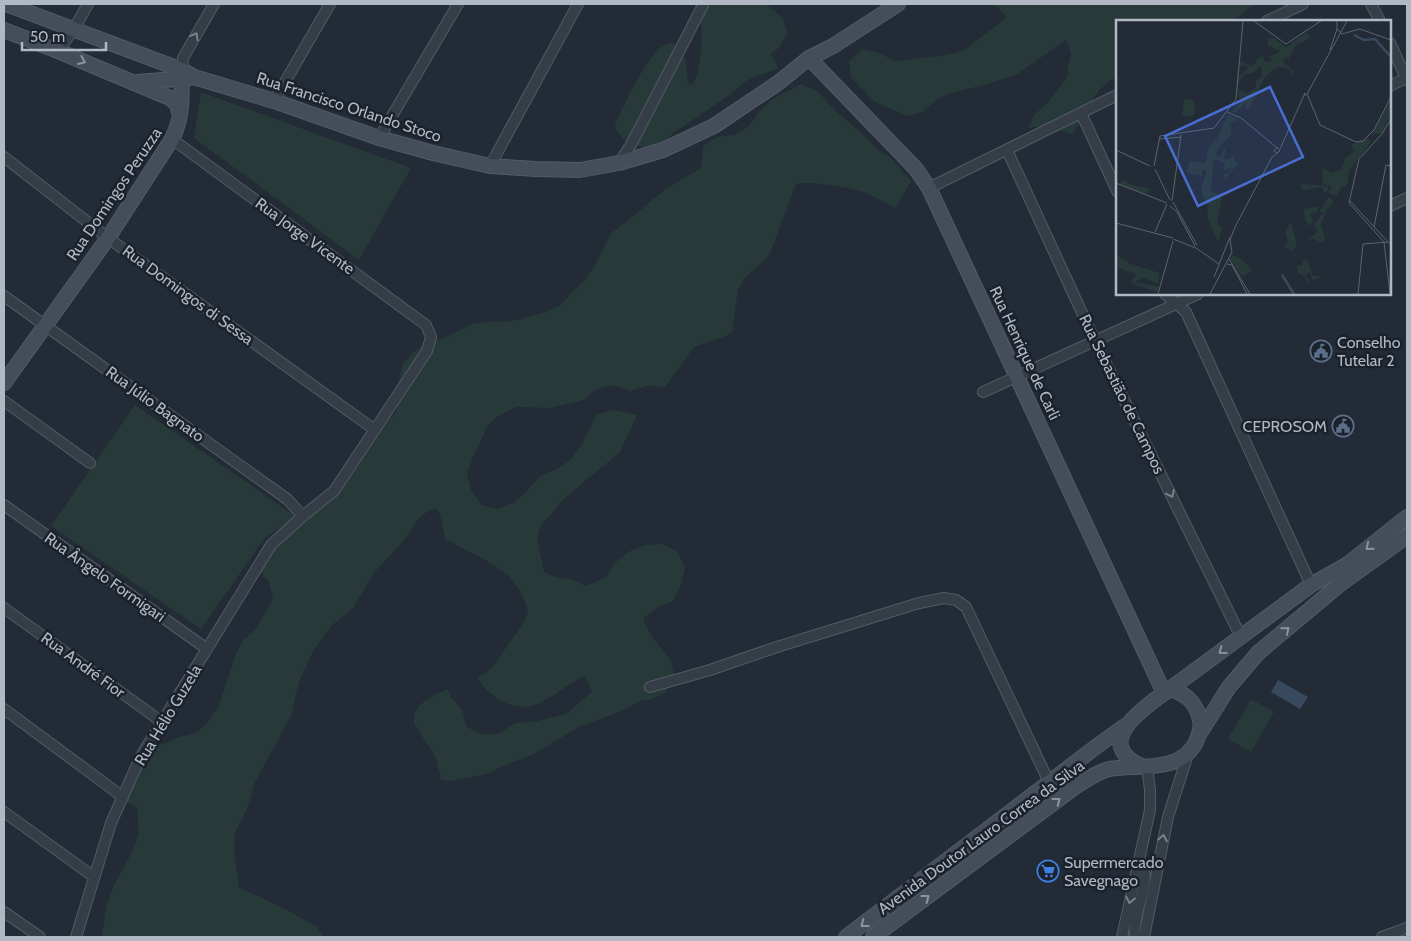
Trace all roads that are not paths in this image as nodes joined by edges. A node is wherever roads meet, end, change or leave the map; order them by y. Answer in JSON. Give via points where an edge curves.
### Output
{"nodes":[{"id":1,"x":6,"y":4,"type":"edge"},
{"id":2,"x":88,"y":4,"type":"edge"},
{"id":3,"x":214,"y":4,"type":"edge"},
{"id":4,"x":330,"y":4,"type":"edge"},
{"id":5,"x":458,"y":4,"type":"edge"},
{"id":6,"x":578,"y":4,"type":"edge"},
{"id":7,"x":898,"y":4,"type":"edge"},
{"id":8,"x":1302,"y":4,"type":"edge"},
{"id":9,"x":1371,"y":4,"type":"edge"},
{"id":10,"x":702,"y":5,"type":"edge"},
{"id":11,"x":1269,"y":20,"type":"edge"},
{"id":12,"x":1379,"y":20,"type":"edge"},
{"id":13,"x":74,"y":29,"type":"junction"},
{"id":14,"x":4,"y":30,"type":"edge"},
{"id":15,"x":1391,"y":45,"type":"edge"},
{"id":16,"x":58,"y":51,"type":"junction"},
{"id":17,"x":809,"y":58,"type":"junction"},
{"id":18,"x":186,"y":76,"type":"junction"},
{"id":19,"x":1407,"y":79,"type":"edge"},
{"id":20,"x":134,"y":82,"type":"junction"},
{"id":21,"x":1391,"y":86,"type":"edge"},
{"id":22,"x":1116,"y":96,"type":"edge"},
{"id":23,"x":274,"y":101,"type":"junction"},
{"id":24,"x":1081,"y":113,"type":"junction"},
{"id":25,"x":181,"y":117,"type":"junction"},
{"id":26,"x":379,"y":138,"type":"junction"},
{"id":27,"x":172,"y":139,"type":"junction"},
{"id":28,"x":1007,"y":150,"type":"junction"},
{"id":29,"x":4,"y":157,"type":"edge"},
{"id":30,"x":619,"y":163,"type":"junction"},
{"id":31,"x":490,"y":166,"type":"junction"},
{"id":32,"x":929,"y":188,"type":"junction"},
{"id":33,"x":1116,"y":189,"type":"edge"},
{"id":34,"x":1407,"y":198,"type":"edge"},
{"id":35,"x":1391,"y":206,"type":"edge"},
{"id":36,"x":108,"y":238,"type":"junction"},
{"id":37,"x":1166,"y":295,"type":"edge"},
{"id":38,"x":1196,"y":295,"type":"edge"},
{"id":39,"x":4,"y":296,"type":"edge"},
{"id":40,"x":1176,"y":304,"type":"junction"},
{"id":41,"x":45,"y":326,"type":"junction"},
{"id":42,"x":431,"y":338,"type":"joint"},
{"id":43,"x":1095,"y":341,"type":"junction"},
{"id":44,"x":1016,"y":377,"type":"junction"},
{"id":45,"x":4,"y":383,"type":"edge"},
{"id":46,"x":983,"y":392,"type":"dead end"},
{"id":47,"x":4,"y":401,"type":"edge"},
{"id":48,"x":374,"y":430,"type":"junction"},
{"id":49,"x":90,"y":463,"type":"dead end"},
{"id":50,"x":4,"y":505,"type":"edge"},
{"id":51,"x":303,"y":516,"type":"junction"},
{"id":52,"x":1407,"y":517,"type":"edge"},
{"id":53,"x":1407,"y":536,"type":"edge"},
{"id":54,"x":1311,"y":585,"type":"junction"},
{"id":55,"x":4,"y":608,"type":"edge"},
{"id":56,"x":1241,"y":637,"type":"junction"},
{"id":57,"x":207,"y":649,"type":"junction"},
{"id":58,"x":650,"y":687,"type":"dead end"},
{"id":59,"x":1167,"y":691,"type":"junction"},
{"id":60,"x":4,"y":709,"type":"edge"},
{"id":61,"x":162,"y":722,"type":"junction"},
{"id":62,"x":1126,"y":725,"type":"junction"},
{"id":63,"x":1199,"y":733,"type":"junction"},
{"id":64,"x":1188,"y":754,"type":"junction"},
{"id":65,"x":1144,"y":766,"type":"junction"},
{"id":66,"x":1049,"y":782,"type":"junction"},
{"id":67,"x":123,"y":796,"type":"junction"},
{"id":68,"x":4,"y":812,"type":"edge"},
{"id":69,"x":1138,"y":863,"type":"junction"},
{"id":70,"x":94,"y":877,"type":"junction"},
{"id":71,"x":4,"y":912,"type":"edge"},
{"id":72,"x":1407,"y":928,"type":"edge"},
{"id":73,"x":40,"y":937,"type":"edge"},
{"id":74,"x":76,"y":937,"type":"edge"},
{"id":75,"x":846,"y":937,"type":"edge"},
{"id":76,"x":873,"y":937,"type":"edge"},
{"id":77,"x":1122,"y":937,"type":"edge"},
{"id":78,"x":1135,"y":937,"type":"edge"},
{"id":79,"x":1144,"y":937,"type":"edge"},
{"id":80,"x":1382,"y":937,"type":"edge"}],
"edges":[{"from":1,"to":13,"type":"street","name":"Rua Francisco Orlando Stoco"},
{"from":2,"to":13,"type":"street"},
{"from":18,"to":3,"type":"street","one_way":true,"via":[[183,58]]},
{"from":4,"to":23,"type":"street"},
{"from":5,"to":26,"type":"street"},
{"from":6,"to":31,"type":"street"},
{"from":7,"to":17,"type":"street","name":"Rua Francisco Orlando Stoco"},
{"from":8,"to":11,"type":"street"},
{"from":9,"to":12,"type":"street"},
{"from":10,"to":30,"type":"street"},
{"from":13,"to":16,"type":"street"},
{"from":13,"to":18,"type":"street","name":"Rua Francisco Orlando Stoco"},
{"from":14,"to":16,"type":"street"},
{"from":15,"to":19,"type":"street"},
{"from":16,"to":20,"type":"street","one_way":true},
{"from":17,"to":30,"type":"street","name":"Rua Francisco Orlando Stoco","via":[[714,126],[663,150]]},
{"from":17,"to":32,"type":"street","name":"Rua Henrique de Carli","via":[[916,170]]},
{"from":18,"to":20,"type":"street"},
{"from":18,"to":23,"type":"street","name":"Rua Francisco Orlando Stoco"},
{"from":18,"to":25,"type":"street","name":"Rua Domingos Peruzza"},
{"from":19,"to":21,"type":"street"},
{"from":20,"to":25,"type":"street","via":[[170,98],[176,103]]},
{"from":22,"to":24,"type":"street"},
{"from":23,"to":26,"type":"street","name":"Rua Francisco Orlando Stoco"},
{"from":24,"to":28,"type":"street"},
{"from":24,"to":33,"type":"street"},
{"from":25,"to":27,"type":"street","name":"Rua Domingos Peruzza"},
{"from":26,"to":31,"type":"street","name":"Rua Francisco Orlando Stoco"},
{"from":27,"to":36,"type":"street","name":"Rua Domingos Peruzza"},
{"from":27,"to":42,"type":"street","name":"Rua Jorge Vicente","via":[[426,325]]},
{"from":28,"to":32,"type":"street"},
{"from":28,"to":43,"type":"street","name":"Rua Sebastião de Campos"},
{"from":29,"to":36,"type":"street","name":"Rua Domingos di Sessa"},
{"from":30,"to":31,"type":"street","name":"Rua Francisco Orlando Stoco","via":[[580,170]]},
{"from":32,"to":44,"type":"street","name":"Rua Henrique de Carli"},
{"from":34,"to":35,"type":"street"},
{"from":36,"to":41,"type":"street","name":"Rua Domingos Peruzza"},
{"from":36,"to":48,"type":"street","name":"Rua Domingos di Sessa"},
{"from":37,"to":40,"type":"street"},
{"from":38,"to":40,"type":"street"},
{"from":39,"to":41,"type":"street","name":"Rua Júlio Bagnato"},
{"from":40,"to":43,"type":"street"},
{"from":40,"to":54,"type":"street","via":[[1186,312]]},
{"from":41,"to":45,"type":"street","name":"Rua Domingos Peruzza"},
{"from":41,"to":51,"type":"street","name":"Rua Júlio Bagnato","via":[[286,499]]},
{"from":42,"to":48,"type":"street","name":"Rua Hélio Guzela","via":[[427,351]]},
{"from":43,"to":44,"type":"street"},
{"from":43,"to":56,"type":"street","name":"Rua Sebastião de Campos","one_way":true},
{"from":44,"to":46,"type":"street"},
{"from":44,"to":59,"type":"street","name":"Rua Henrique de Carli"},
{"from":47,"to":49,"type":"street"},
{"from":48,"to":51,"type":"street","name":"Rua Hélio Guzela","via":[[334,491]]},
{"from":50,"to":57,"type":"street","name":"Rua Ângelo Formigari"},
{"from":51,"to":57,"type":"street","name":"Rua Hélio Guzela","via":[[271,545]]},
{"from":52,"to":54,"type":"street","one_way":true,"via":[[1348,564]]},
{"from":63,"to":53,"type":"street","one_way":true,"via":[[1229,687],[1258,653],[1339,585]]},
{"from":54,"to":56,"type":"street"},
{"from":55,"to":61,"type":"street","name":"Rua André Fior"},
{"from":56,"to":59,"type":"street","one_way":true},
{"from":57,"to":61,"type":"street","name":"Rua Hélio Guzela"},
{"from":58,"to":66,"type":"street","via":[[919,603],[944,598],[956,600],[966,607]]},
{"from":59,"to":62,"type":"street"},
{"from":59,"to":63,"type":"street","via":[[1182,693],[1191,700],[1201,721]]},
{"from":60,"to":67,"type":"street"},
{"from":61,"to":67,"type":"street","name":"Rua Hélio Guzela","via":[[141,756]]},
{"from":62,"to":65,"type":"street","via":[[1120,747],[1125,756]]},
{"from":62,"to":66,"type":"street"},
{"from":63,"to":64,"type":"street"},
{"from":64,"to":65,"type":"street","via":[[1171,763]]},
{"from":79,"to":64,"type":"street","one_way":true,"via":[[1168,816]]},
{"from":65,"to":69,"type":"street","via":[[1150,790],[1150,810]]},
{"from":76,"to":65,"type":"street","name":"Avenida Doutor Lauro Correa da Silva","one_way":true,"via":[[1094,775]]},
{"from":66,"to":75,"type":"street","one_way":true},
{"from":67,"to":70,"type":"street","name":"Rua Hélio Guzela","via":[[111,822]]},
{"from":68,"to":70,"type":"street"},
{"from":69,"to":77,"type":"street","one_way":true},
{"from":69,"to":78,"type":"street","via":[[1144,868],[1146,877],[1134,928]]},
{"from":70,"to":74,"type":"street","name":"Rua Hélio Guzela"},
{"from":71,"to":73,"type":"street"},
{"from":72,"to":80,"type":"street"}]}
